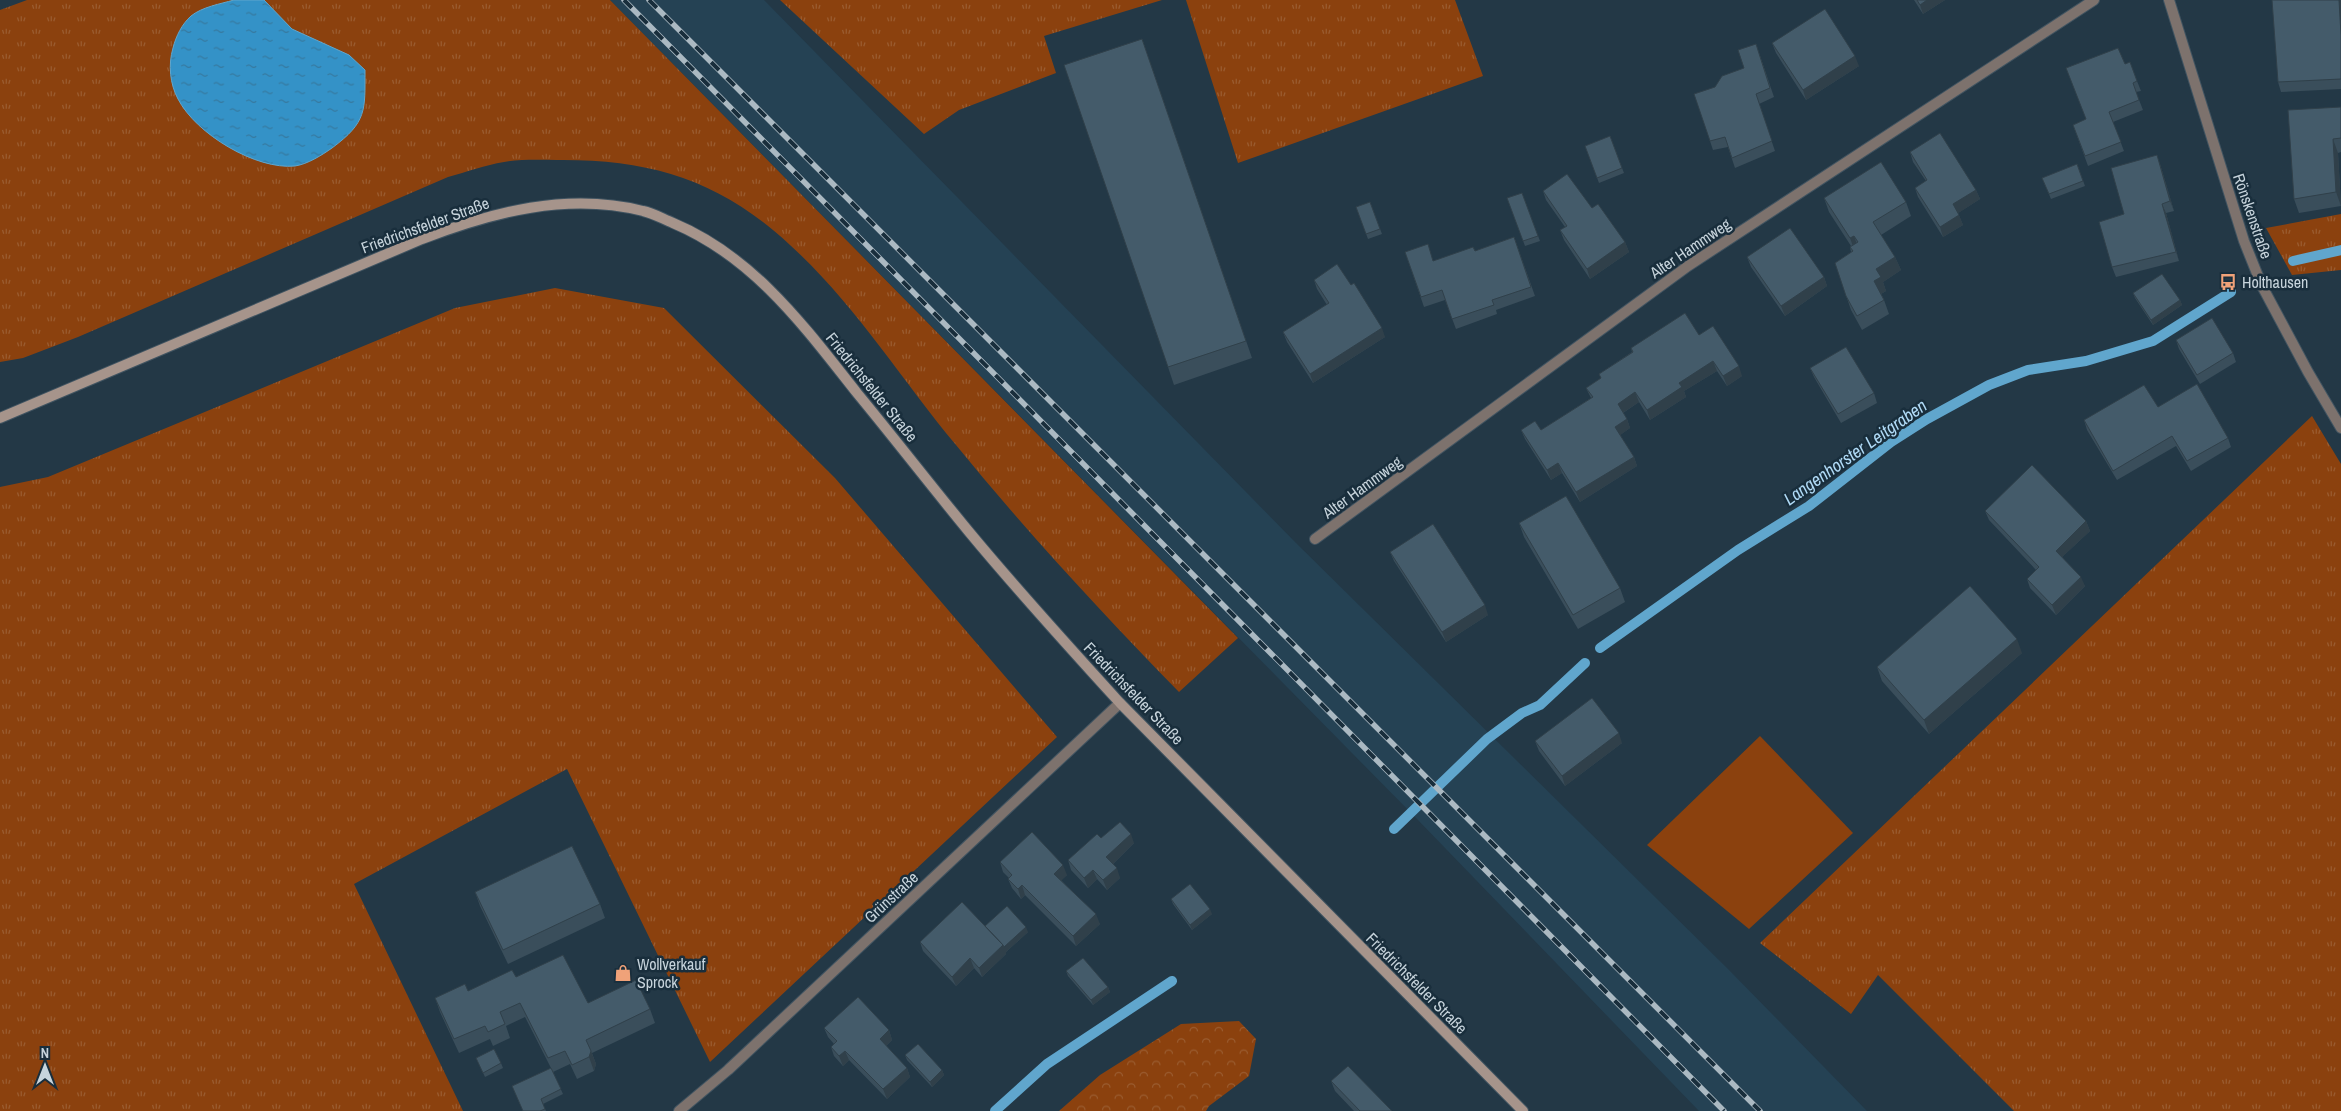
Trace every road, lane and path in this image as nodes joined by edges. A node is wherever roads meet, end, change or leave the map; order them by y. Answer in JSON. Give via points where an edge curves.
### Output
{"nodes":[{"id":1,"x":2094,"y":0,"type":"edge"},
{"id":2,"x":2169,"y":0,"type":"edge"},
{"id":3,"x":0,"y":418,"type":"edge"},
{"id":4,"x":2341,"y":428,"type":"edge"},
{"id":5,"x":1315,"y":539,"type":"dead end"},
{"id":6,"x":1120,"y":703,"type":"junction"},
{"id":7,"x":679,"y":1111,"type":"edge"},
{"id":8,"x":1523,"y":1111,"type":"edge"}],
"edges":[{"from":1,"to":5,"type":"street","name":"Alter Hammweg","via":[[1688,266]]},
{"from":2,"to":4,"type":"street","name":"Rönskenstraße","via":[[2244,241],[2262,286]]},
{"from":3,"to":6,"type":"main road","name":"Friedrichsfelder Straße","via":[[464,223],[518,209],[556,204],[600,204],[644,211],[725,250],[763,281],[797,318],[971,534]]},
{"from":6,"to":7,"type":"street","name":"Grünstraße","via":[[728,1070]]},
{"from":6,"to":8,"type":"main road","name":"Friedrichsfelder Straße"}]}
